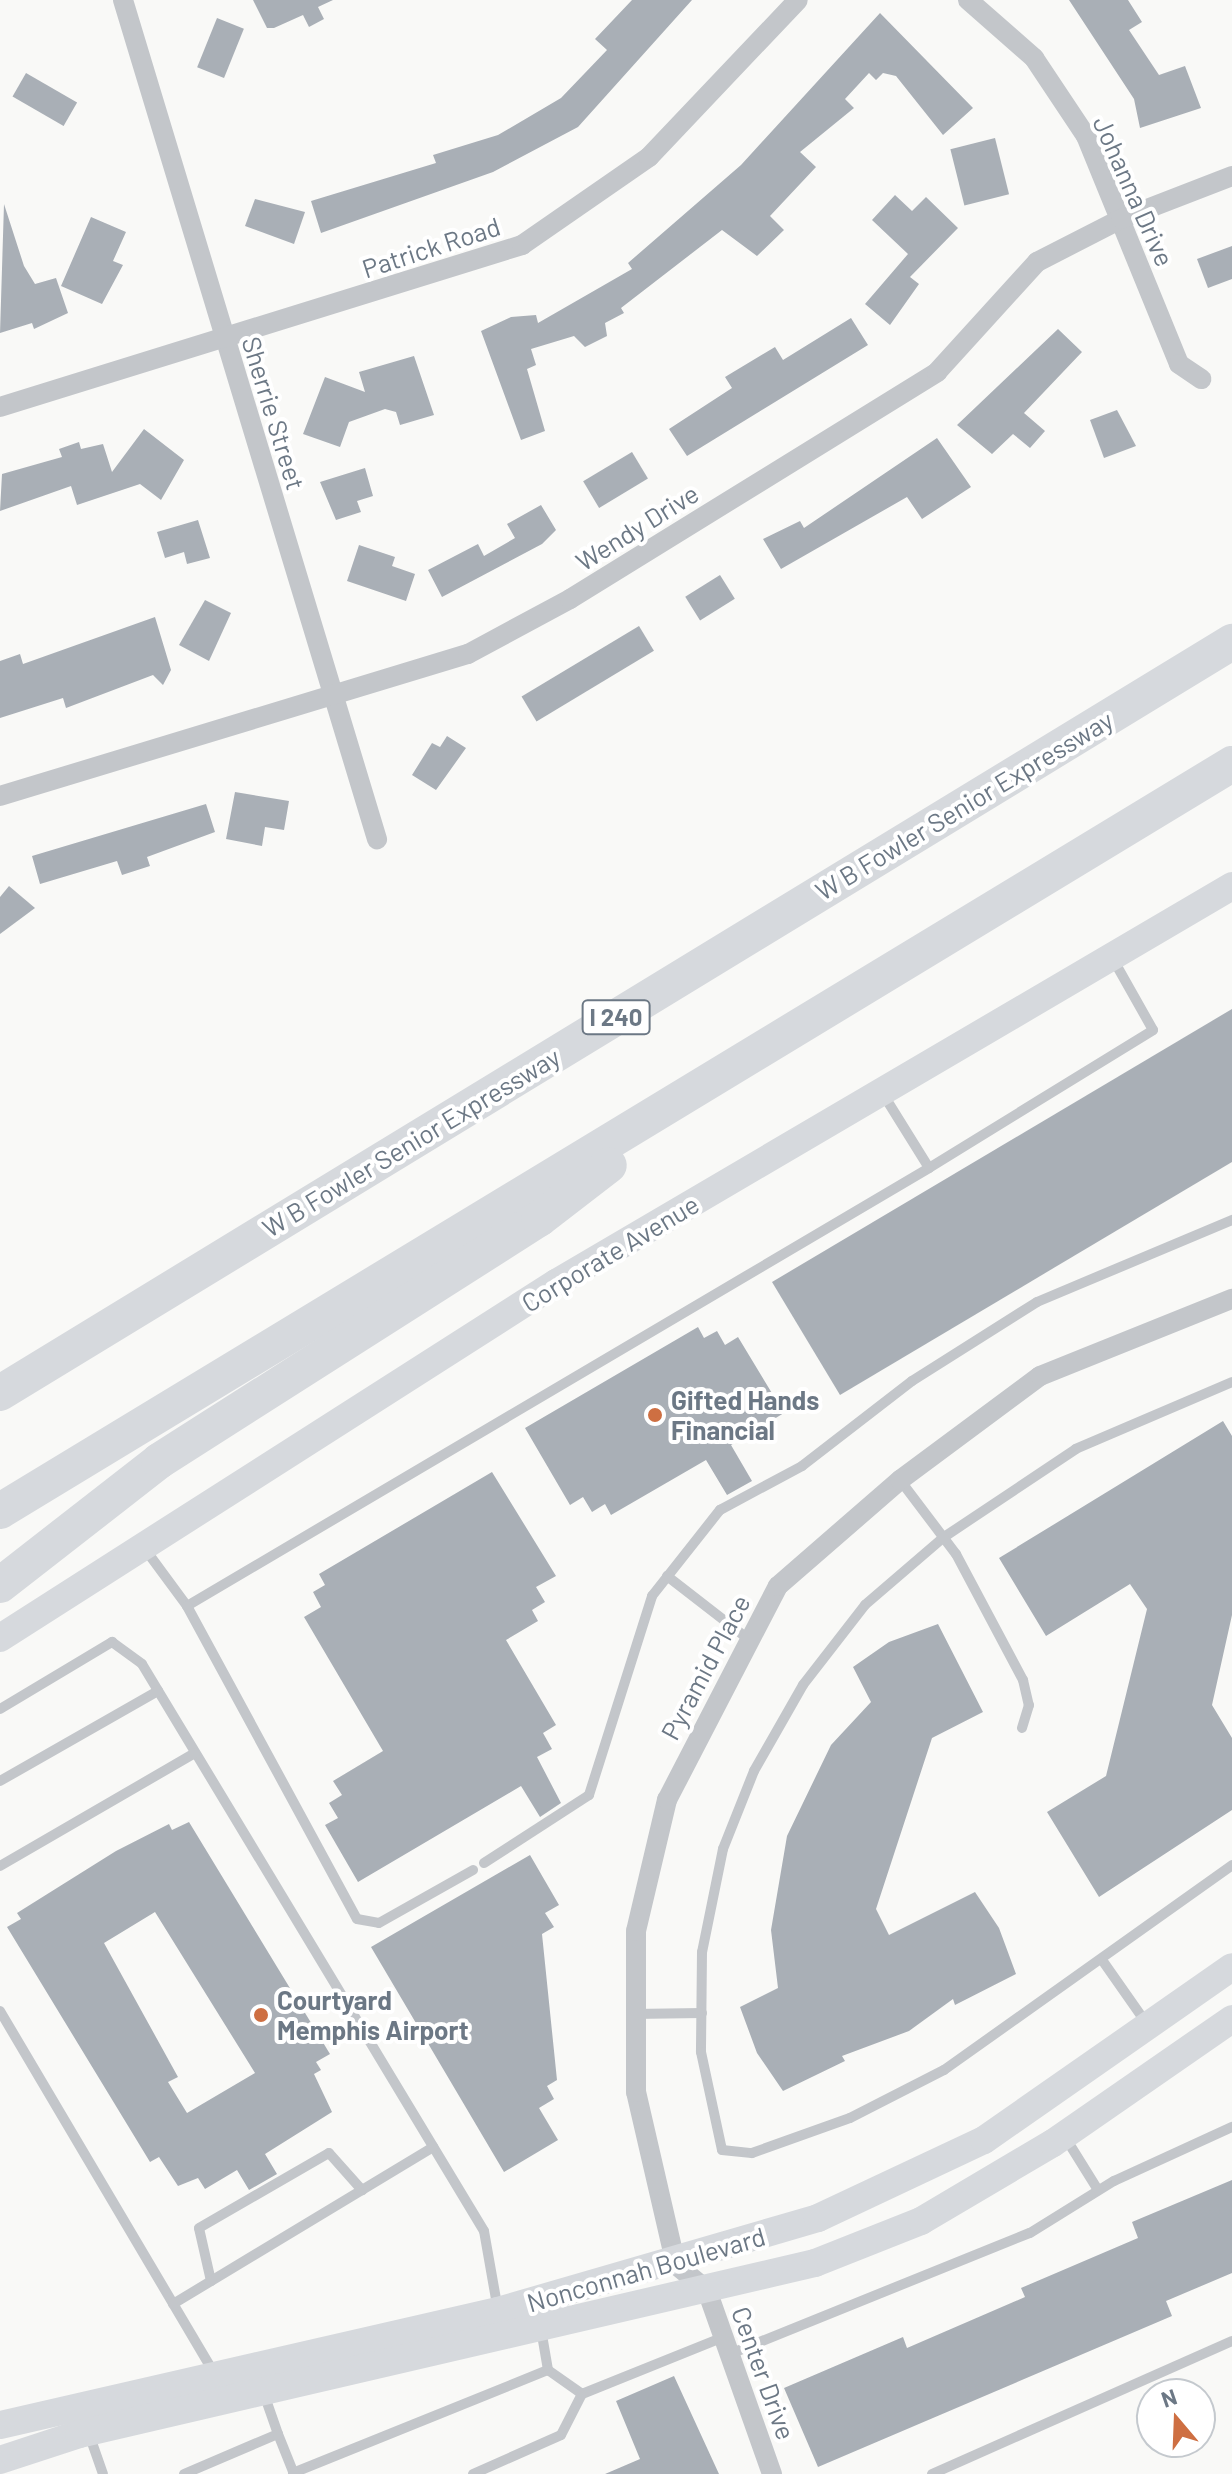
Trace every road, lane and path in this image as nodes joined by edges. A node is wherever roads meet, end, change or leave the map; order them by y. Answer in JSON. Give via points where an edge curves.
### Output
{"nodes":[{"id":1,"x":123,"y":0,"type":"edge"},
{"id":2,"x":798,"y":0,"type":"edge"},
{"id":3,"x":968,"y":0,"type":"edge"},
{"id":4,"x":1232,"y":176,"type":"edge"},
{"id":5,"x":1121,"y":219,"type":"junction"},
{"id":6,"x":225,"y":340,"type":"junction"},
{"id":7,"x":1201,"y":379,"type":"dead end"},
{"id":8,"x":0,"y":407,"type":"edge"},
{"id":9,"x":1232,"y":642,"type":"edge"},
{"id":10,"x":330,"y":693,"type":"junction"},
{"id":11,"x":1232,"y":764,"type":"edge"},
{"id":12,"x":0,"y":796,"type":"edge"},
{"id":13,"x":377,"y":839,"type":"dead end"},
{"id":14,"x":1232,"y":886,"type":"edge"},
{"id":15,"x":1112,"y":957,"type":"junction"},
{"id":16,"x":759,"y":1050,"type":"junction"},
{"id":17,"x":882,"y":1092,"type":"junction"},
{"id":18,"x":929,"y":1168,"type":"junction"},
{"id":19,"x":1232,"y":1220,"type":"edge"},
{"id":20,"x":1232,"y":1299,"type":"edge"},
{"id":21,"x":1232,"y":1382,"type":"edge"},
{"id":22,"x":0,"y":1393,"type":"edge"},
{"id":23,"x":900,"y":1480,"type":"junction"},
{"id":24,"x":0,"y":1511,"type":"edge"},
{"id":25,"x":944,"y":1537,"type":"junction"},
{"id":26,"x":144,"y":1547,"type":"junction"},
{"id":27,"x":667,"y":1576,"type":"junction"},
{"id":28,"x":0,"y":1585,"type":"edge"},
{"id":29,"x":187,"y":1606,"type":"junction"},
{"id":30,"x":0,"y":1638,"type":"edge"},
{"id":31,"x":747,"y":1638,"type":"junction"},
{"id":32,"x":158,"y":1691,"type":"junction"},
{"id":33,"x":0,"y":1709,"type":"edge"},
{"id":34,"x":1022,"y":1728,"type":"dead end"},
{"id":35,"x":195,"y":1753,"type":"junction"},
{"id":36,"x":0,"y":1781,"type":"edge"},
{"id":37,"x":484,"y":1863,"type":"dead end"},
{"id":38,"x":1232,"y":1865,"type":"edge"},
{"id":39,"x":0,"y":1866,"type":"edge"},
{"id":40,"x":473,"y":1870,"type":"dead end"},
{"id":41,"x":1102,"y":1960,"type":"junction"},
{"id":42,"x":1232,"y":1967,"type":"edge"},
{"id":43,"x":0,"y":2011,"type":"edge"},
{"id":44,"x":702,"y":2013,"type":"junction"},
{"id":45,"x":631,"y":2014,"type":"junction"},
{"id":46,"x":1232,"y":2019,"type":"edge"},
{"id":47,"x":1148,"y":2025,"type":"junction"},
{"id":48,"x":1232,"y":2127,"type":"edge"},
{"id":49,"x":1064,"y":2135,"type":"junction"},
{"id":50,"x":433,"y":2147,"type":"junction"},
{"id":51,"x":362,"y":2190,"type":"junction"},
{"id":52,"x":1098,"y":2190,"type":"junction"},
{"id":53,"x":676,"y":2265,"type":"junction"},
{"id":54,"x":211,"y":2281,"type":"junction"},
{"id":55,"x":707,"y":2290,"type":"junction"},
{"id":56,"x":173,"y":2304,"type":"junction"},
{"id":57,"x":498,"y":2311,"type":"junction"},
{"id":58,"x":541,"y":2328,"type":"junction"},
{"id":59,"x":1232,"y":2341,"type":"edge"},
{"id":60,"x":727,"y":2346,"type":"junction"},
{"id":61,"x":548,"y":2370,"type":"junction"},
{"id":62,"x":214,"y":2373,"type":"junction"},
{"id":63,"x":263,"y":2391,"type":"junction"},
{"id":64,"x":582,"y":2394,"type":"junction"},
{"id":65,"x":0,"y":2425,"type":"edge"},
{"id":66,"x":88,"y":2432,"type":"junction"},
{"id":67,"x":278,"y":2434,"type":"junction"},
{"id":68,"x":0,"y":2460,"type":"edge"},
{"id":69,"x":103,"y":2474,"type":"edge"},
{"id":70,"x":184,"y":2474,"type":"edge"},
{"id":71,"x":293,"y":2474,"type":"edge"},
{"id":72,"x":473,"y":2474,"type":"edge"},
{"id":73,"x":772,"y":2474,"type":"edge"},
{"id":74,"x":932,"y":2474,"type":"edge"}],
"edges":[{"from":1,"to":6,"type":"street","name":"Sherrie Street"},
{"from":2,"to":6,"type":"street","name":"Patrick Road","via":[[649,157],[522,245]]},
{"from":3,"to":5,"type":"street","name":"Johanna Drive","via":[[1034,58],[1086,136]]},
{"from":4,"to":5,"type":"street","name":"Wendy Drive"},
{"from":5,"to":7,"type":"street","name":"Johanna Drive","via":[[1179,364]]},
{"from":5,"to":10,"type":"street","name":"Wendy Drive","via":[[1037,262],[937,372],[570,599],[468,654]]},
{"from":6,"to":8,"type":"street","name":"Patrick Road"},
{"from":6,"to":10,"type":"street","name":"Sherrie Street"},
{"from":9,"to":22,"type":"highway","name":"W B Fowler Senior Expressway","number":"I 240"},
{"from":10,"to":12,"type":"street","name":"Wendy Drive"},
{"from":10,"to":13,"type":"street","name":"Sherrie Street"},
{"from":11,"to":16,"type":"highway"},
{"from":14,"to":15,"type":"street","name":"Corporate Avenue"},
{"from":15,"to":17,"type":"street","name":"Corporate Avenue"},
{"from":15,"to":18,"type":"lane","via":[[1153,1030]]},
{"from":16,"to":24,"type":"highway"},
{"from":16,"to":28,"type":"highway","via":[[539,1219],[159,1461]]},
{"from":17,"to":18,"type":"lane"},
{"from":17,"to":26,"type":"street","name":"Corporate Avenue","via":[[556,1283]]},
{"from":18,"to":29,"type":"lane"},
{"from":19,"to":27,"type":"lane","via":[[1037,1302],[973,1339],[802,1466],[720,1510]]},
{"from":20,"to":23,"type":"street","name":"Pyramid Place","via":[[1040,1376]]},
{"from":21,"to":25,"type":"lane","via":[[1076,1449]]},
{"from":23,"to":25,"type":"lane"},
{"from":23,"to":31,"type":"street","name":"Pyramid Place","via":[[778,1586]]},
{"from":25,"to":34,"type":"lane","via":[[1023,1680],[1029,1705]]},
{"from":25,"to":44,"type":"lane","via":[[865,1605],[803,1685],[754,1771],[723,1849],[702,1952]]},
{"from":26,"to":29,"type":"lane"},
{"from":26,"to":30,"type":"street","name":"Corporate Avenue"},
{"from":27,"to":31,"type":"lane"},
{"from":27,"to":37,"type":"lane","via":[[634,1647],[589,1795]]},
{"from":29,"to":40,"type":"lane","via":[[357,1919],[379,1923]]},
{"from":31,"to":45,"type":"street","name":"Pyramid Place","via":[[691,1743],[646,1862]]},
{"from":32,"to":33,"type":"lane","via":[[142,1664],[112,1642]]},
{"from":32,"to":35,"type":"lane"},
{"from":32,"to":36,"type":"lane"},
{"from":35,"to":39,"type":"lane"},
{"from":35,"to":50,"type":"lane"},
{"from":38,"to":41,"type":"lane"},
{"from":41,"to":44,"type":"lane","via":[[944,2070],[850,2118],[752,2153],[733,2155],[717,2137]]},
{"from":41,"to":47,"type":"lane"},
{"from":42,"to":47,"type":"street","name":"Nonconnah Boulevard"},
{"from":43,"to":56,"type":"lane"},
{"from":44,"to":45,"type":"lane"},
{"from":45,"to":53,"type":"street","name":"Pyramid Place","via":[[636,2092]]},
{"from":46,"to":49,"type":"street","name":"Nonconnah Boulevard"},
{"from":47,"to":53,"type":"street","name":"Nonconnah Boulevard","via":[[984,2140],[818,2218]]},
{"from":48,"to":52,"type":"lane"},
{"from":49,"to":52,"type":"lane"},
{"from":49,"to":55,"type":"street","name":"Nonconnah Boulevard","via":[[921,2221],[815,2263]]},
{"from":50,"to":51,"type":"lane"},
{"from":50,"to":57,"type":"lane","via":[[484,2231]]},
{"from":51,"to":54,"type":"lane"},
{"from":51,"to":54,"type":"lane","via":[[329,2153],[199,2228]]},
{"from":52,"to":60,"type":"lane","via":[[1030,2233]]},
{"from":53,"to":55,"type":"street"},
{"from":53,"to":57,"type":"street","name":"Nonconnah Boulevard"},
{"from":54,"to":56,"type":"lane"},
{"from":55,"to":58,"type":"street","name":"Nonconnah Boulevard"},
{"from":55,"to":60,"type":"street","name":"Center Drive"},
{"from":56,"to":62,"type":"lane"},
{"from":57,"to":62,"type":"street","name":"Nonconnah Boulevard"},
{"from":58,"to":61,"type":"lane"},
{"from":58,"to":63,"type":"street","name":"Nonconnah Boulevard"},
{"from":59,"to":74,"type":"lane"},
{"from":60,"to":64,"type":"lane"},
{"from":60,"to":73,"type":"street","name":"Center Drive"},
{"from":61,"to":64,"type":"lane"},
{"from":61,"to":71,"type":"lane"},
{"from":62,"to":65,"type":"street","name":"Nonconnah Boulevard"},
{"from":63,"to":66,"type":"street","name":"Nonconnah Boulevard"},
{"from":63,"to":67,"type":"lane"},
{"from":64,"to":72,"type":"lane","via":[[561,2435]]},
{"from":66,"to":68,"type":"street","name":"Nonconnah Boulevard"},
{"from":66,"to":69,"type":"lane"},
{"from":67,"to":70,"type":"lane"},
{"from":67,"to":71,"type":"lane"}]}
